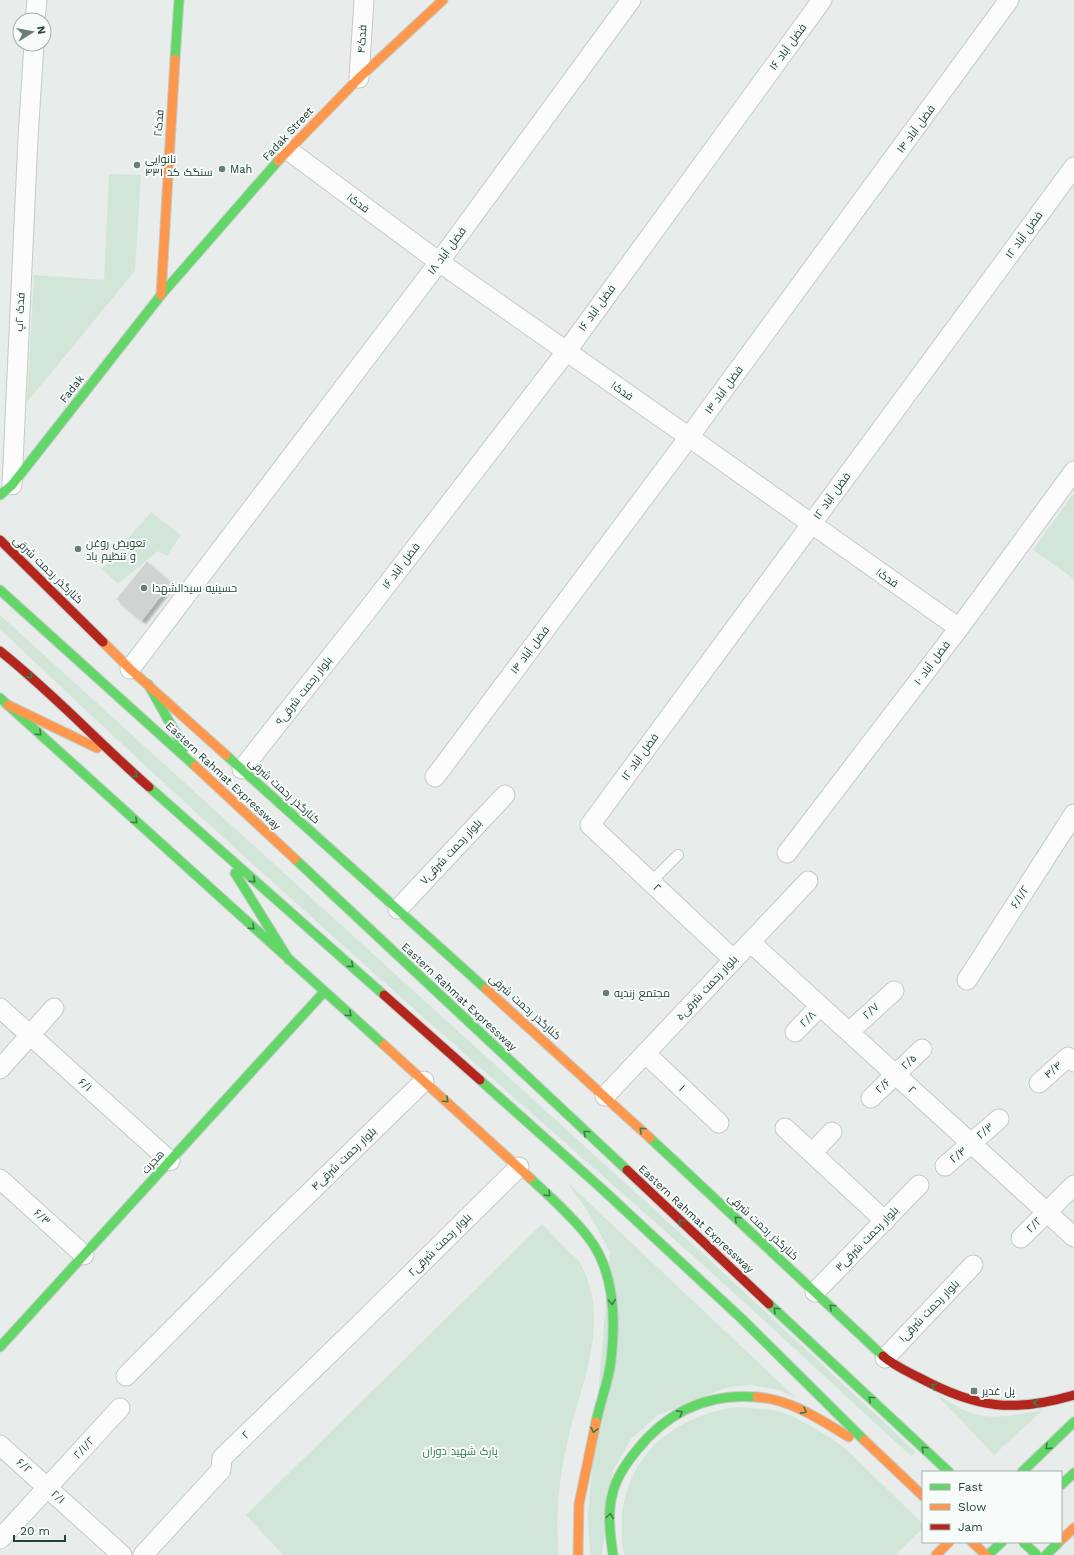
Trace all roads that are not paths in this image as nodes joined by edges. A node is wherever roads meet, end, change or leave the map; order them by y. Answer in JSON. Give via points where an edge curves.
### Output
{"nodes":[{"id":1,"x":37,"y":0,"type":"edge"},
{"id":2,"x":179,"y":0,"type":"edge"},
{"id":3,"x":364,"y":0,"type":"edge"},
{"id":4,"x":444,"y":0,"type":"edge"},
{"id":5,"x":631,"y":0,"type":"edge"},
{"id":6,"x":822,"y":0,"type":"edge"},
{"id":7,"x":1009,"y":0,"type":"edge"},
{"id":8,"x":36,"y":12,"type":"edge"},
{"id":9,"x":33,"y":52,"type":"edge"},
{"id":10,"x":359,"y":78,"type":"junction"},
{"id":11,"x":288,"y":150,"type":"junction"},
{"id":12,"x":1074,"y":167,"type":"edge"},
{"id":13,"x":439,"y":262,"type":"junction"},
{"id":14,"x":161,"y":295,"type":"junction"},
{"id":15,"x":566,"y":352,"type":"junction"},
{"id":16,"x":689,"y":437,"type":"junction"},
{"id":17,"x":1074,"y":471,"type":"edge"},
{"id":18,"x":6,"y":490,"type":"edge"},
{"id":19,"x":811,"y":524,"type":"junction"},
{"id":20,"x":0,"y":540,"type":"edge"},
{"id":21,"x":0,"y":590,"type":"edge"},
{"id":22,"x":366,"y":612,"type":"joint"},
{"id":23,"x":959,"y":628,"type":"junction"},
{"id":24,"x":0,"y":651,"type":"edge"},
{"id":25,"x":130,"y":669,"type":"junction"},
{"id":26,"x":148,"y":684,"type":"junction"},
{"id":27,"x":0,"y":698,"type":"edge"},
{"id":28,"x":8,"y":705,"type":"junction"},
{"id":29,"x":115,"y":757,"type":"junction"},
{"id":30,"x":193,"y":764,"type":"junction"},
{"id":31,"x":242,"y":769,"type":"junction"},
{"id":32,"x":435,"y":777,"type":"dead end"},
{"id":33,"x":505,"y":795,"type":"dead end"},
{"id":34,"x":1074,"y":814,"type":"edge"},
{"id":35,"x":590,"y":825,"type":"joint"},
{"id":36,"x":787,"y":853,"type":"dead end"},
{"id":37,"x":224,"y":854,"type":"junction"},
{"id":38,"x":678,"y":855,"type":"dead end"},
{"id":39,"x":808,"y":881,"type":"dead end"},
{"id":40,"x":651,"y":882,"type":"junction"},
{"id":41,"x":398,"y":909,"type":"junction"},
{"id":42,"x":750,"y":942,"type":"junction"},
{"id":43,"x":288,"y":960,"type":"junction"},
{"id":44,"x":734,"y":960,"type":"junction"},
{"id":45,"x":967,"y":980,"type":"dead end"},
{"id":46,"x":894,"y":991,"type":"dead end"},
{"id":47,"x":324,"y":992,"type":"junction"},
{"id":48,"x":820,"y":1006,"type":"junction"},
{"id":49,"x":0,"y":1008,"type":"edge"},
{"id":50,"x":54,"y":1008,"type":"dead end"},
{"id":51,"x":795,"y":1032,"type":"dead end"},
{"id":52,"x":849,"y":1032,"type":"junction"},
{"id":53,"x":30,"y":1035,"type":"junction"},
{"id":54,"x":922,"y":1049,"type":"dead end"},
{"id":55,"x":645,"y":1053,"type":"junction"},
{"id":56,"x":1071,"y":1060,"type":"edge"},
{"id":57,"x":0,"y":1069,"type":"edge"},
{"id":58,"x":895,"y":1074,"type":"junction"},
{"id":59,"x":424,"y":1081,"type":"junction"},
{"id":60,"x":1039,"y":1083,"type":"dead end"},
{"id":61,"x":605,"y":1096,"type":"junction"},
{"id":62,"x":871,"y":1098,"type":"dead end"},
{"id":63,"x":999,"y":1119,"type":"dead end"},
{"id":64,"x":719,"y":1123,"type":"dead end"},
{"id":65,"x":785,"y":1128,"type":"dead end"},
{"id":66,"x":832,"y":1132,"type":"dead end"},
{"id":67,"x":971,"y":1143,"type":"junction"},
{"id":68,"x":812,"y":1153,"type":"junction"},
{"id":69,"x":170,"y":1161,"type":"junction"},
{"id":70,"x":945,"y":1166,"type":"dead end"},
{"id":71,"x":519,"y":1167,"type":"junction"},
{"id":72,"x":0,"y":1179,"type":"edge"},
{"id":73,"x":919,"y":1185,"type":"dead end"},
{"id":74,"x":1074,"y":1185,"type":"edge"},
{"id":75,"x":1047,"y":1212,"type":"junction"},
{"id":76,"x":885,"y":1220,"type":"junction"},
{"id":77,"x":1074,"y":1237,"type":"edge"},
{"id":78,"x":1021,"y":1238,"type":"dead end"},
{"id":79,"x":84,"y":1255,"type":"junction"},
{"id":80,"x":974,"y":1265,"type":"dead end"},
{"id":81,"x":815,"y":1292,"type":"junction"},
{"id":82,"x":361,"y":1323,"type":"joint"},
{"id":83,"x":0,"y":1347,"type":"edge"},
{"id":84,"x":885,"y":1358,"type":"junction"},
{"id":85,"x":126,"y":1376,"type":"dead end"},
{"id":86,"x":1074,"y":1395,"type":"edge"},
{"id":87,"x":120,"y":1408,"type":"dead end"},
{"id":88,"x":1074,"y":1422,"type":"edge"},
{"id":89,"x":0,"y":1445,"type":"edge"},
{"id":90,"x":877,"y":1453,"type":"junction"},
{"id":91,"x":948,"y":1471,"type":"edge"},
{"id":92,"x":1023,"y":1471,"type":"edge"},
{"id":93,"x":1074,"y":1473,"type":"edge"},
{"id":94,"x":1062,"y":1484,"type":"edge"},
{"id":95,"x":47,"y":1487,"type":"junction"},
{"id":96,"x":922,"y":1495,"type":"edge"},
{"id":97,"x":1074,"y":1528,"type":"edge"},
{"id":98,"x":0,"y":1539,"type":"edge"},
{"id":99,"x":1062,"y":1539,"type":"edge"},
{"id":100,"x":949,"y":1543,"type":"edge"},
{"id":101,"x":973,"y":1543,"type":"edge"},
{"id":102,"x":1001,"y":1543,"type":"edge"},
{"id":103,"x":1024,"y":1543,"type":"edge"},
{"id":104,"x":1058,"y":1543,"type":"edge"},
{"id":105,"x":122,"y":1555,"type":"edge"},
{"id":106,"x":143,"y":1555,"type":"edge"},
{"id":107,"x":578,"y":1555,"type":"edge"},
{"id":108,"x":613,"y":1555,"type":"edge"},
{"id":109,"x":936,"y":1555,"type":"edge"},
{"id":110,"x":987,"y":1555,"type":"edge"},
{"id":111,"x":1037,"y":1555,"type":"edge"},
{"id":112,"x":1046,"y":1555,"type":"edge"}],
"edges":[{"from":1,"to":8,"type":"street"},
{"from":2,"to":14,"type":"main road","name":"فدک۲"},
{"from":3,"to":10,"type":"street","name":"فدک۴"},
{"from":4,"to":10,"type":"main road","name":"Fadak Street"},
{"from":5,"to":13,"type":"street","name":"فضل آباد ۱۸"},
{"from":6,"to":15,"type":"street","name":"فضل آباد ۱۶"},
{"from":7,"to":16,"type":"street","name":"فضل آباد ۱۴"},
{"from":9,"to":18,"type":"street","name":"فدک ۲پ"},
{"from":10,"to":11,"type":"main road","name":"Fadak Street"},
{"from":11,"to":13,"type":"street","name":"فدک۱"},
{"from":11,"to":14,"type":"main road","name":"Fadak Street"},
{"from":12,"to":19,"type":"street","name":"فضل آباد ۱۲"},
{"from":13,"to":15,"type":"street","name":"فدک۱"},
{"from":13,"to":25,"type":"street","name":"فضل آباد ۱۸"},
{"from":14,"to":18,"type":"main road","name":"Fadak"},
{"from":15,"to":16,"type":"street","name":"فدک۱"},
{"from":15,"to":22,"type":"street","name":"فضل آباد ۱۶"},
{"from":16,"to":19,"type":"street","name":"فدک۱"},
{"from":16,"to":32,"type":"street","name":"فضل آباد ۱۴"},
{"from":17,"to":23,"type":"street","name":"فضل آباد ۱۰"},
{"from":19,"to":23,"type":"street","name":"فدک۱"},
{"from":19,"to":35,"type":"street","name":"فضل آباد ۱۲"},
{"from":20,"to":25,"type":"main road","name":"کنارگذر رحمت شرقی"},
{"from":21,"to":30,"type":"main road","name":"Eastern Rahmat Expressway"},
{"from":22,"to":31,"type":"street","name":"بلوار رحمت شرقی۹"},
{"from":23,"to":36,"type":"street","name":"فضل آباد ۱۰"},
{"from":24,"to":29,"type":"main road","one_way":true,"via":[[24,670]]},
{"from":25,"to":26,"type":"main road","name":"کنارگذر رحمت شرقی"},
{"from":26,"to":30,"type":"main road"},
{"from":26,"to":31,"type":"main road","name":"کنارگذر رحمت شرقی"},
{"from":27,"to":28,"type":"main road"},
{"from":28,"to":29,"type":"main road"},
{"from":28,"to":43,"type":"main road","one_way":true},
{"from":29,"to":37,"type":"main road","one_way":true},
{"from":91,"to":30,"type":"main road","name":"Eastern Rahmat Expressway","one_way":true},
{"from":31,"to":41,"type":"main road","name":"کنارگذر رحمت شرقی"},
{"from":33,"to":41,"type":"street","name":"بلوار رحمت شرقی۷"},
{"from":34,"to":45,"type":"street","name":"۶/۱/۲"},
{"from":35,"to":40,"type":"street","name":"۲"},
{"from":37,"to":43,"type":"main road"},
{"from":37,"to":90,"type":"main road","one_way":true,"via":[[601,1188],[742,1319]]},
{"from":38,"to":40,"type":"lane"},
{"from":39,"to":42,"type":"street","name":"۵بلوار رحمت شرقی"},
{"from":40,"to":44,"type":"street","name":"۲"},
{"from":41,"to":61,"type":"main road","name":"کنارگذر رحمت شرقی"},
{"from":42,"to":44,"type":"street","name":"۵بلوار رحمت شرقی"},
{"from":42,"to":48,"type":"street","name":"۲"},
{"from":43,"to":47,"type":"main road"},
{"from":44,"to":55,"type":"street","name":"۵بلوار رحمت شرقی"},
{"from":46,"to":52,"type":"street","name":"۲/۷"},
{"from":47,"to":59,"type":"main road","one_way":true},
{"from":47,"to":69,"type":"main road","name":"هجرت"},
{"from":48,"to":51,"type":"street","name":"۲/۸"},
{"from":48,"to":52,"type":"street","name":"۲"},
{"from":49,"to":53,"type":"street","name":"۶/۱"},
{"from":50,"to":53,"type":"street"},
{"from":52,"to":58,"type":"street","name":"۲"},
{"from":53,"to":57,"type":"street"},
{"from":53,"to":69,"type":"street","name":"۶/۱"},
{"from":54,"to":58,"type":"street","name":"۲/۵"},
{"from":55,"to":61,"type":"street","name":"۵بلوار رحمت شرقی"},
{"from":55,"to":64,"type":"street","name":"۱"},
{"from":56,"to":60,"type":"street","name":"۴/۴"},
{"from":58,"to":62,"type":"street","name":"۲/۶"},
{"from":58,"to":67,"type":"street","name":"۲"},
{"from":59,"to":71,"type":"main road","one_way":true},
{"from":59,"to":85,"type":"street","name":"بلوار رحمت شرقی۴"},
{"from":81,"to":61,"type":"main road","name":"کنارگذر رحمت شرقی","one_way":true},
{"from":63,"to":67,"type":"street","name":"۲/۳"},
{"from":65,"to":68,"type":"street"},
{"from":66,"to":68,"type":"street"},
{"from":67,"to":70,"type":"street","name":"۲/۴"},
{"from":67,"to":75,"type":"street","name":"۲"},
{"from":68,"to":76,"type":"street"},
{"from":69,"to":79,"type":"main road","name":"هجرت"},
{"from":71,"to":82,"type":"street","name":"بلوار رحمت شرقی۲"},
{"from":71,"to":107,"type":"main road","one_way":true,"via":[[574,1220],[588,1238],[600,1256],[611,1290],[611,1361],[578,1504]]},
{"from":72,"to":79,"type":"street","name":"۶/۳"},
{"from":73,"to":76,"type":"street","name":"بلوار رحمت شرقی۳"},
{"from":74,"to":75,"type":"street"},
{"from":75,"to":77,"type":"street","name":"۲"},
{"from":75,"to":78,"type":"street","name":"۲/۲"},
{"from":76,"to":81,"type":"street","name":"بلوار رحمت شرقی۳"},
{"from":79,"to":83,"type":"main road","name":"هجرت"},
{"from":80,"to":84,"type":"street","name":"بلوار رحمت شرقی۱"},
{"from":84,"to":81,"type":"main road","name":"کنارگذر رحمت شرقی","one_way":true},
{"from":82,"to":106,"type":"street","name":"۲","via":[[222,1458],[220,1470]]},
{"from":86,"to":84,"type":"main road","name":"کنارگذر رحمت شرقی","one_way":true,"via":[[1024,1405],[1000,1406],[970,1401],[927,1383]]},
{"from":87,"to":95,"type":"street","name":"۲/۱/۲"},
{"from":88,"to":92,"type":"main road","one_way":true},
{"from":89,"to":95,"type":"street","name":"۶/۲"},
{"from":90,"to":96,"type":"main road"},
{"from":108,"to":90,"type":"main road","one_way":true,"via":[[609,1523],[613,1492],[627,1464],[640,1446],[664,1422],[689,1408],[717,1398],[744,1396],[774,1399],[800,1408]]},
{"from":93,"to":94,"type":"main road"},
{"from":95,"to":98,"type":"street","name":"۲/۱/۲"},
{"from":95,"to":105,"type":"street","name":"۲/۱"},
{"from":97,"to":99,"type":"main road"},
{"from":100,"to":109,"type":"main road"},
{"from":101,"to":110,"type":"main road"},
{"from":102,"to":110,"type":"main road"},
{"from":103,"to":111,"type":"main road","bridge":true},
{"from":104,"to":112,"type":"main road"}]}
